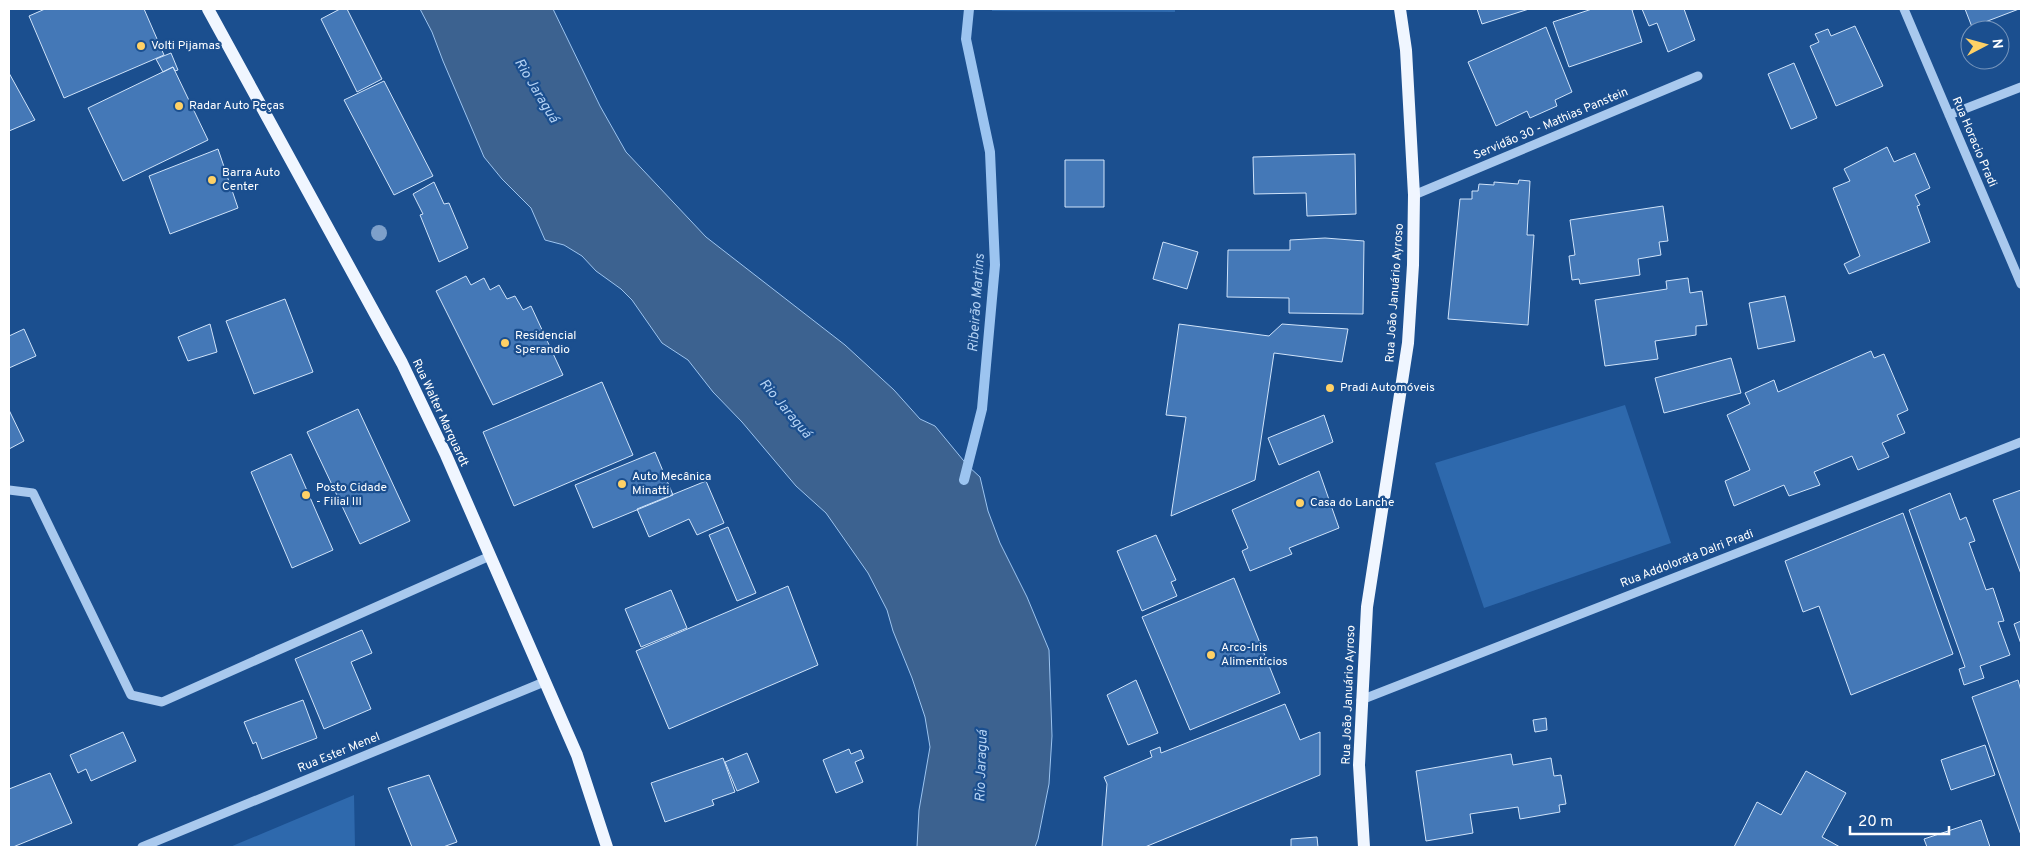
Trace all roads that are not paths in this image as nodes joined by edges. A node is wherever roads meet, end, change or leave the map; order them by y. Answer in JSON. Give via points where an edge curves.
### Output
{"nodes":[{"id":1,"x":208,"y":9,"type":"edge"},
{"id":2,"x":1400,"y":9,"type":"edge"},
{"id":3,"x":1904,"y":9,"type":"edge"},
{"id":4,"x":1698,"y":76,"type":"dead end"},
{"id":5,"x":2021,"y":87,"type":"edge"},
{"id":6,"x":1949,"y":115,"type":"junction"},
{"id":7,"x":1414,"y":195,"type":"junction"},
{"id":8,"x":2021,"y":284,"type":"edge"},
{"id":9,"x":2021,"y":442,"type":"edge"},
{"id":10,"x":9,"y":490,"type":"edge"},
{"id":11,"x":490,"y":556,"type":"junction"},
{"id":12,"x":544,"y":682,"type":"junction"},
{"id":13,"x":1361,"y":700,"type":"junction"},
{"id":14,"x":142,"y":847,"type":"edge"},
{"id":15,"x":607,"y":847,"type":"edge"},
{"id":16,"x":1364,"y":847,"type":"edge"}],
"edges":[{"from":1,"to":11,"type":"main road","name":"Rua Walter Marquardt","via":[[402,363]]},
{"from":2,"to":7,"type":"main road","name":"Rua João Januário Ayroso","via":[[1406,50]]},
{"from":3,"to":6,"type":"street","name":"Rua Horacio Pradi"},
{"from":4,"to":7,"type":"street","name":"Servidão 30 - Mathias Panstein"},
{"from":5,"to":6,"type":"street"},
{"from":6,"to":8,"type":"street","name":"Rua Horacio Pradi"},
{"from":7,"to":13,"type":"main road","name":"Rua João Januário Ayroso","via":[[1408,343],[1367,607]]},
{"from":9,"to":13,"type":"street","name":"Rua Addolorata Dalri Pradi"},
{"from":10,"to":11,"type":"street","via":[[33,493],[131,695],[162,702]]},
{"from":11,"to":12,"type":"main road","name":"Rua Walter Marquardt"},
{"from":12,"to":14,"type":"street","name":"Rua Ester Menel"},
{"from":12,"to":15,"type":"main road","name":"Rua Walter Marquardt","via":[[577,755]]},
{"from":13,"to":16,"type":"main road","name":"Rua João Januário Ayroso","via":[[1359,765]]}]}
